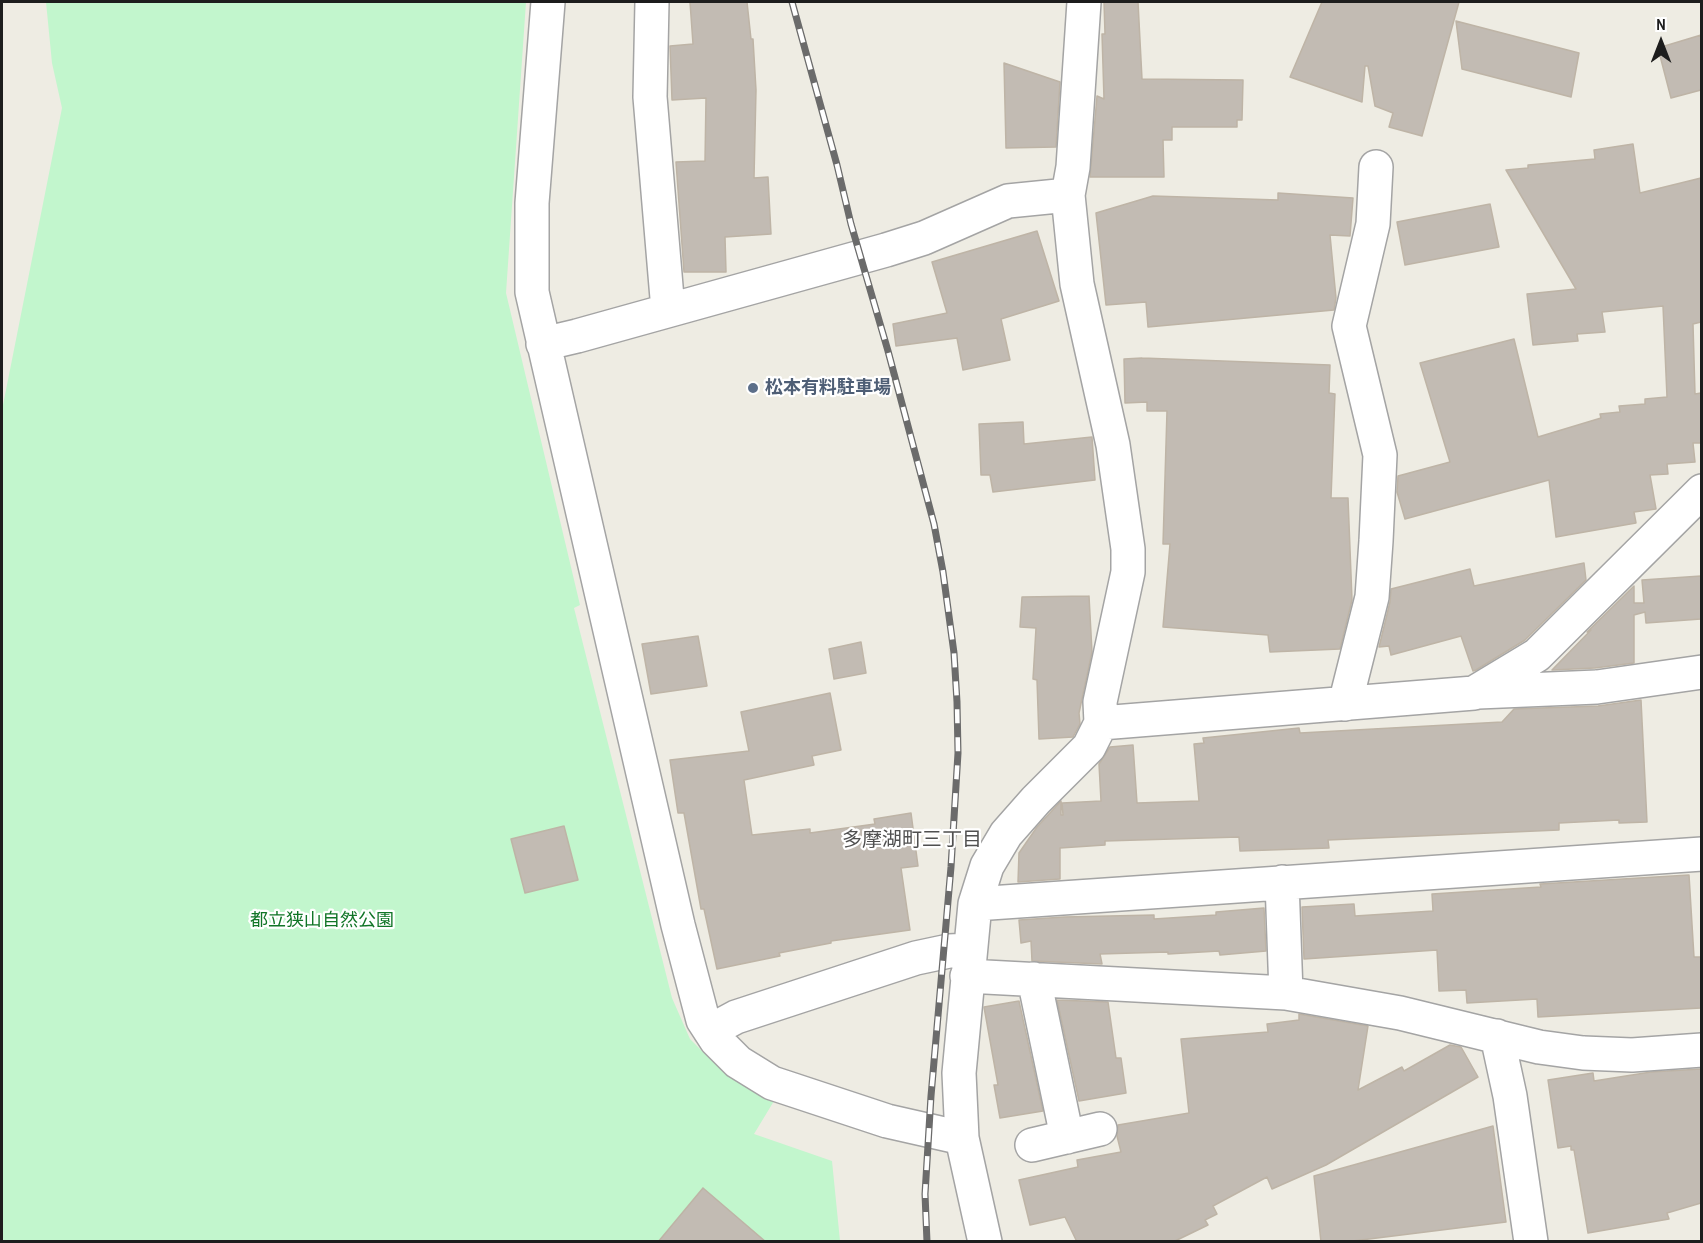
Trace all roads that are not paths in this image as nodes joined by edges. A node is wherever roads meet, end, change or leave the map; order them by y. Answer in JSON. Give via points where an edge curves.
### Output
{"nodes":[{"id":1,"x":548,"y":2,"type":"edge"},
{"id":2,"x":652,"y":2,"type":"edge"},
{"id":3,"x":1084,"y":2,"type":"edge"},
{"id":4,"x":1376,"y":167,"type":"dead end"},
{"id":5,"x":1068,"y":195,"type":"junction"},
{"id":6,"x":668,"y":310,"type":"junction"},
{"id":7,"x":543,"y":344,"type":"junction"},
{"id":8,"x":1701,"y":491,"type":"edge"},
{"id":9,"x":1701,"y":672,"type":"edge"},
{"id":10,"x":1474,"y":693,"type":"junction"},
{"id":11,"x":1346,"y":704,"type":"junction"},
{"id":12,"x":1101,"y":723,"type":"junction"},
{"id":13,"x":1701,"y":854,"type":"edge"},
{"id":14,"x":1282,"y":882,"type":"junction"},
{"id":15,"x":975,"y":904,"type":"junction"},
{"id":16,"x":968,"y":963,"type":"junction"},
{"id":17,"x":1034,"y":979,"type":"junction"},
{"id":18,"x":1286,"y":993,"type":"junction"},
{"id":19,"x":710,"y":1031,"type":"junction"},
{"id":20,"x":1497,"y":1036,"type":"junction"},
{"id":21,"x":1701,"y":1050,"type":"edge"},
{"id":22,"x":1100,"y":1129,"type":"dead end"},
{"id":23,"x":1067,"y":1137,"type":"junction"},
{"id":24,"x":962,"y":1138,"type":"junction"},
{"id":25,"x":1032,"y":1145,"type":"dead end"},
{"id":26,"x":985,"y":1242,"type":"edge"},
{"id":27,"x":1531,"y":1242,"type":"edge"}],
"edges":[{"from":1,"to":7,"type":"street","via":[[532,214],[532,292]]},
{"from":2,"to":6,"type":"street","via":[[650,97]]},
{"from":3,"to":5,"type":"street"},
{"from":4,"to":11,"type":"street","via":[[1373,224],[1349,326],[1380,455],[1376,541],[1372,597]]},
{"from":5,"to":6,"type":"street","via":[[1008,201],[924,238]]},
{"from":5,"to":12,"type":"street","via":[[1077,284],[1113,445],[1128,549],[1128,572],[1100,702]]},
{"from":6,"to":7,"type":"street"},
{"from":7,"to":19,"type":"street","via":[[680,936],[696,998]]},
{"from":8,"to":10,"type":"street","via":[[1537,655]]},
{"from":9,"to":10,"type":"street","via":[[1597,687]]},
{"from":10,"to":11,"type":"street"},
{"from":11,"to":12,"type":"street"},
{"from":12,"to":15,"type":"street","via":[[1089,747],[1006,834],[987,866]]},
{"from":13,"to":14,"type":"street"},
{"from":14,"to":15,"type":"street"},
{"from":14,"to":18,"type":"street"},
{"from":15,"to":16,"type":"street"},
{"from":16,"to":17,"type":"street"},
{"from":16,"to":19,"type":"street","via":[[949,951],[916,958],[736,1017]]},
{"from":16,"to":24,"type":"street","via":[[959,1073]]},
{"from":17,"to":18,"type":"street"},
{"from":17,"to":23,"type":"street"},
{"from":18,"to":20,"type":"street","via":[[1400,1013]]},
{"from":19,"to":24,"type":"street","via":[[738,1062],[772,1083],[887,1121]]},
{"from":20,"to":21,"type":"street","via":[[1583,1053],[1632,1055]]},
{"from":20,"to":27,"type":"street","via":[[1510,1096]]},
{"from":22,"to":23,"type":"street"},
{"from":23,"to":25,"type":"street"},
{"from":24,"to":26,"type":"street"}]}
